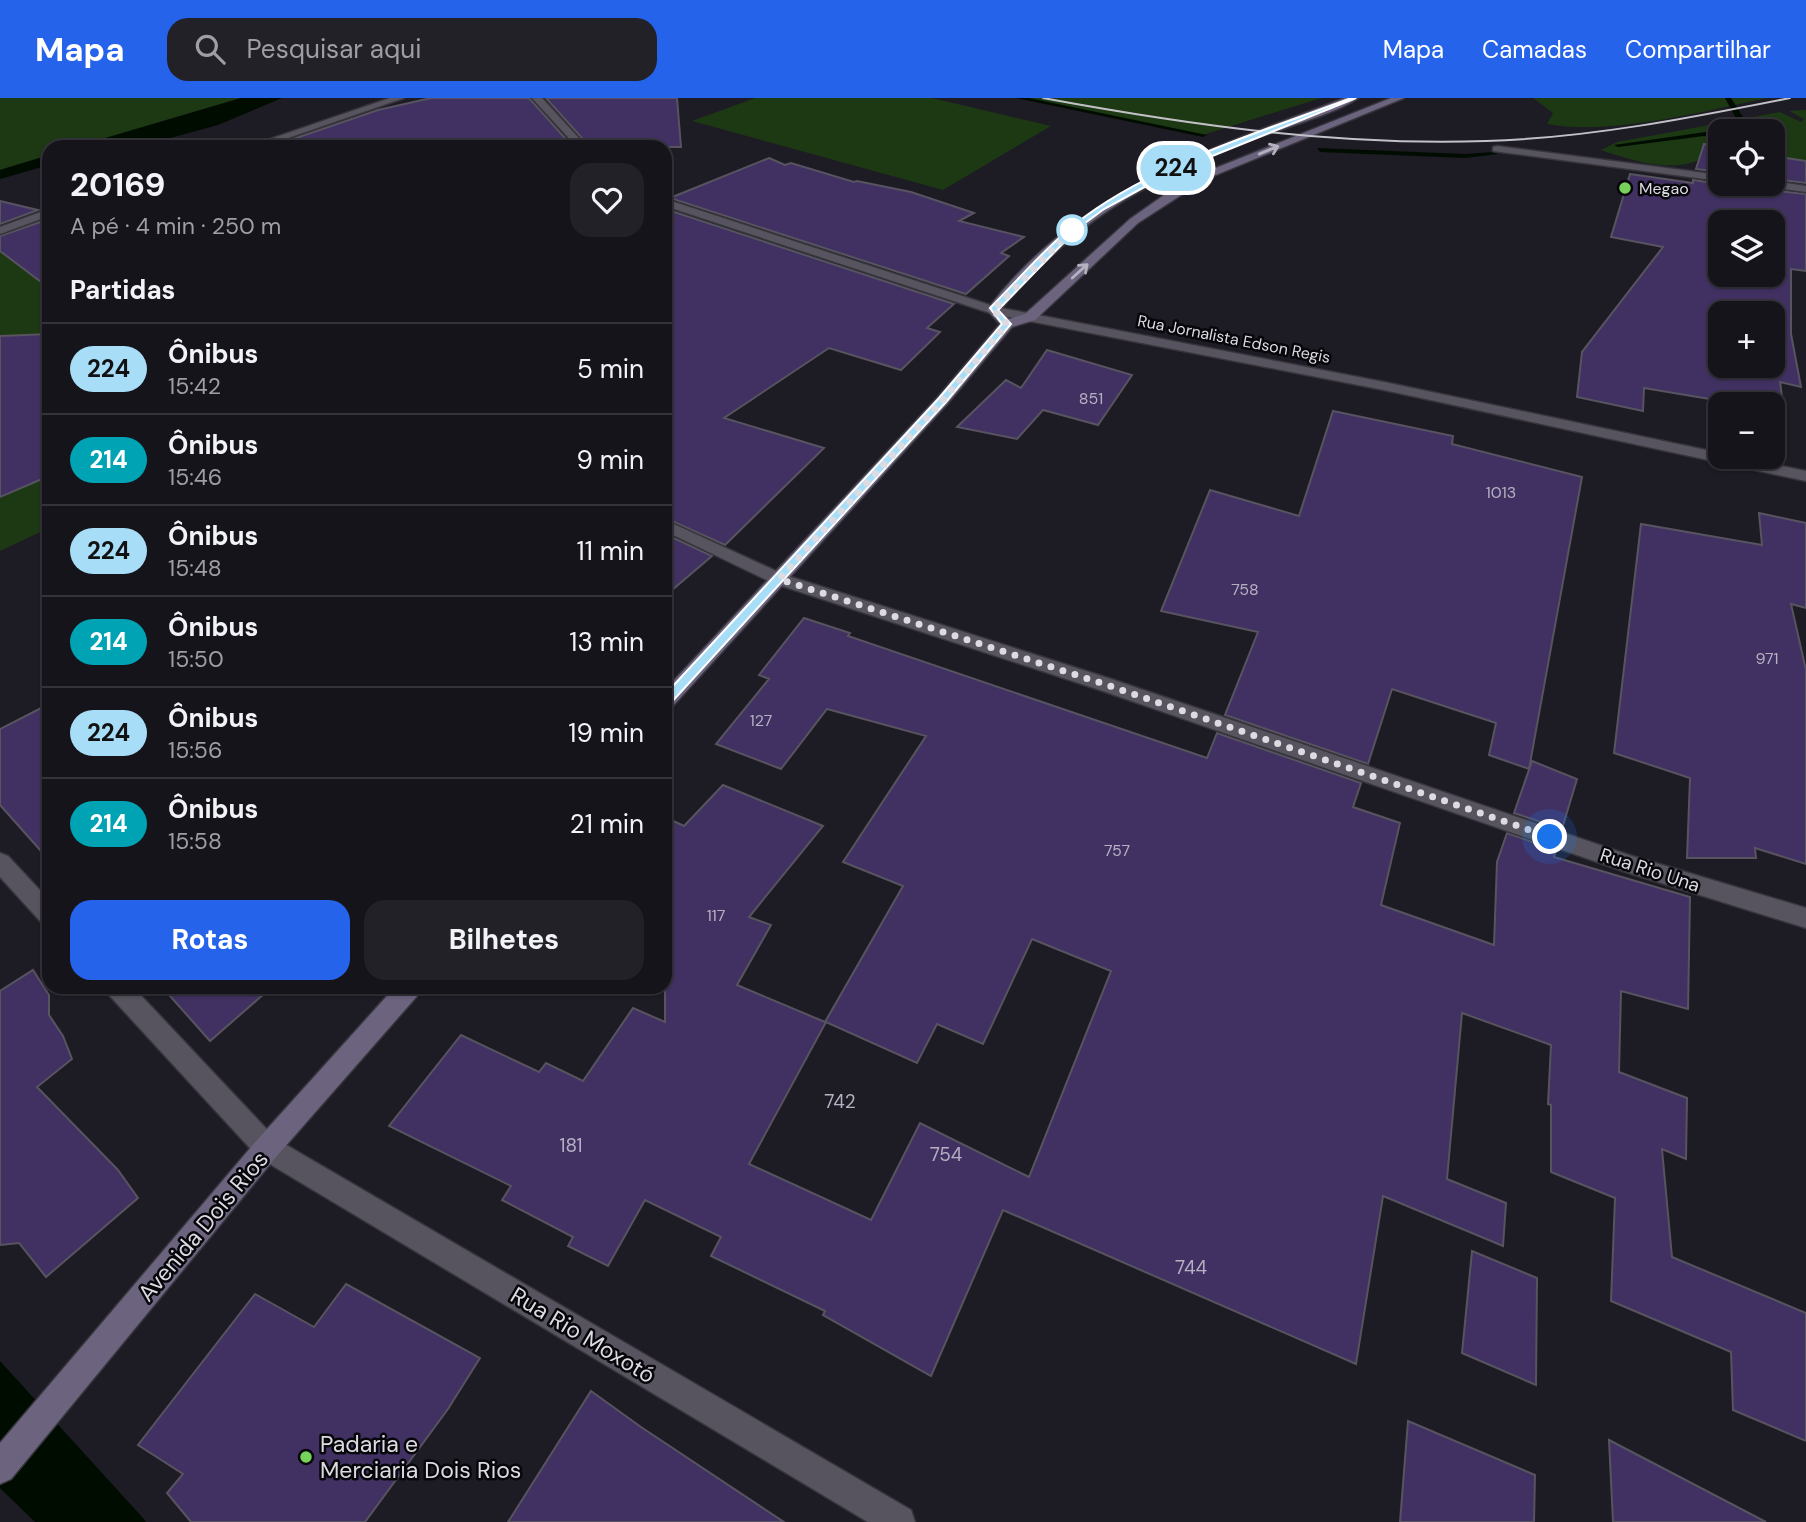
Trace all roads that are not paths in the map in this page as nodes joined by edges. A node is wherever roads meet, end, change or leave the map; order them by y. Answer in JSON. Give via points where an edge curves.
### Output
{"nodes":[{"id":1,"x":399,"y":98,"type":"edge"},
{"id":2,"x":537,"y":98,"type":"edge"},
{"id":3,"x":1353,"y":98,"type":"edge"},
{"id":4,"x":1399,"y":98,"type":"edge"},
{"id":5,"x":273,"y":140,"type":"edge"},
{"id":6,"x":576,"y":140,"type":"edge"},
{"id":7,"x":1497,"y":149,"type":"dead end"},
{"id":8,"x":1708,"y":176,"type":"edge"},
{"id":9,"x":1785,"y":186,"type":"edge"},
{"id":10,"x":1806,"y":188,"type":"edge"},
{"id":11,"x":672,"y":204,"type":"edge"},
{"id":12,"x":42,"y":215,"type":"edge"},
{"id":13,"x":0,"y":231,"type":"edge"},
{"id":14,"x":993,"y":310,"type":"junction"},
{"id":15,"x":1030,"y":317,"type":"junction"},
{"id":16,"x":1007,"y":324,"type":"junction"},
{"id":17,"x":1806,"y":476,"type":"edge"},
{"id":18,"x":672,"y":528,"type":"edge"},
{"id":19,"x":779,"y":579,"type":"junction"},
{"id":20,"x":672,"y":694,"type":"edge"},
{"id":21,"x":0,"y":862,"type":"edge"},
{"id":22,"x":42,"y":907,"type":"edge"},
{"id":23,"x":1806,"y":918,"type":"edge"},
{"id":24,"x":124,"y":994,"type":"edge"},
{"id":25,"x":404,"y":994,"type":"edge"},
{"id":26,"x":267,"y":1148,"type":"junction"},
{"id":27,"x":0,"y":1468,"type":"edge"},
{"id":28,"x":898,"y":1522,"type":"edge"}],
"edges":[{"from":1,"to":5,"type":"street"},
{"from":2,"to":6,"type":"street"},
{"from":3,"to":14,"type":"main road","via":[[1167,171],[1102,208],[1075,227]]},
{"from":15,"to":4,"type":"main road","one_way":true,"via":[[1134,221],[1171,195],[1202,177]]},
{"from":7,"to":8,"type":"street"},
{"from":9,"to":10,"type":"street"},
{"from":11,"to":14,"type":"street","name":"Rua Jornalista Edson Regis"},
{"from":12,"to":13,"type":"street"},
{"from":14,"to":15,"type":"street","name":"Rua Jornalista Edson Regis"},
{"from":14,"to":16,"type":"main road"},
{"from":15,"to":16,"type":"main road"},
{"from":15,"to":17,"type":"street","name":"Rua Jornalista Edson Regis"},
{"from":16,"to":19,"type":"main road"},
{"from":18,"to":19,"type":"street","name":"Rua Rio Una"},
{"from":19,"to":20,"type":"main road"},
{"from":19,"to":23,"type":"street","name":"Rua Rio Una","via":[[1104,684],[1629,864]]},
{"from":21,"to":22,"type":"street"},
{"from":24,"to":26,"type":"street","name":"Rua Rio Moxotó"},
{"from":25,"to":26,"type":"main road","name":"Avenida Dois Rios"},
{"from":26,"to":27,"type":"main road","name":"Avenida Dois Rios"},
{"from":26,"to":28,"type":"street","name":"Rua Rio Moxotó"}]}
